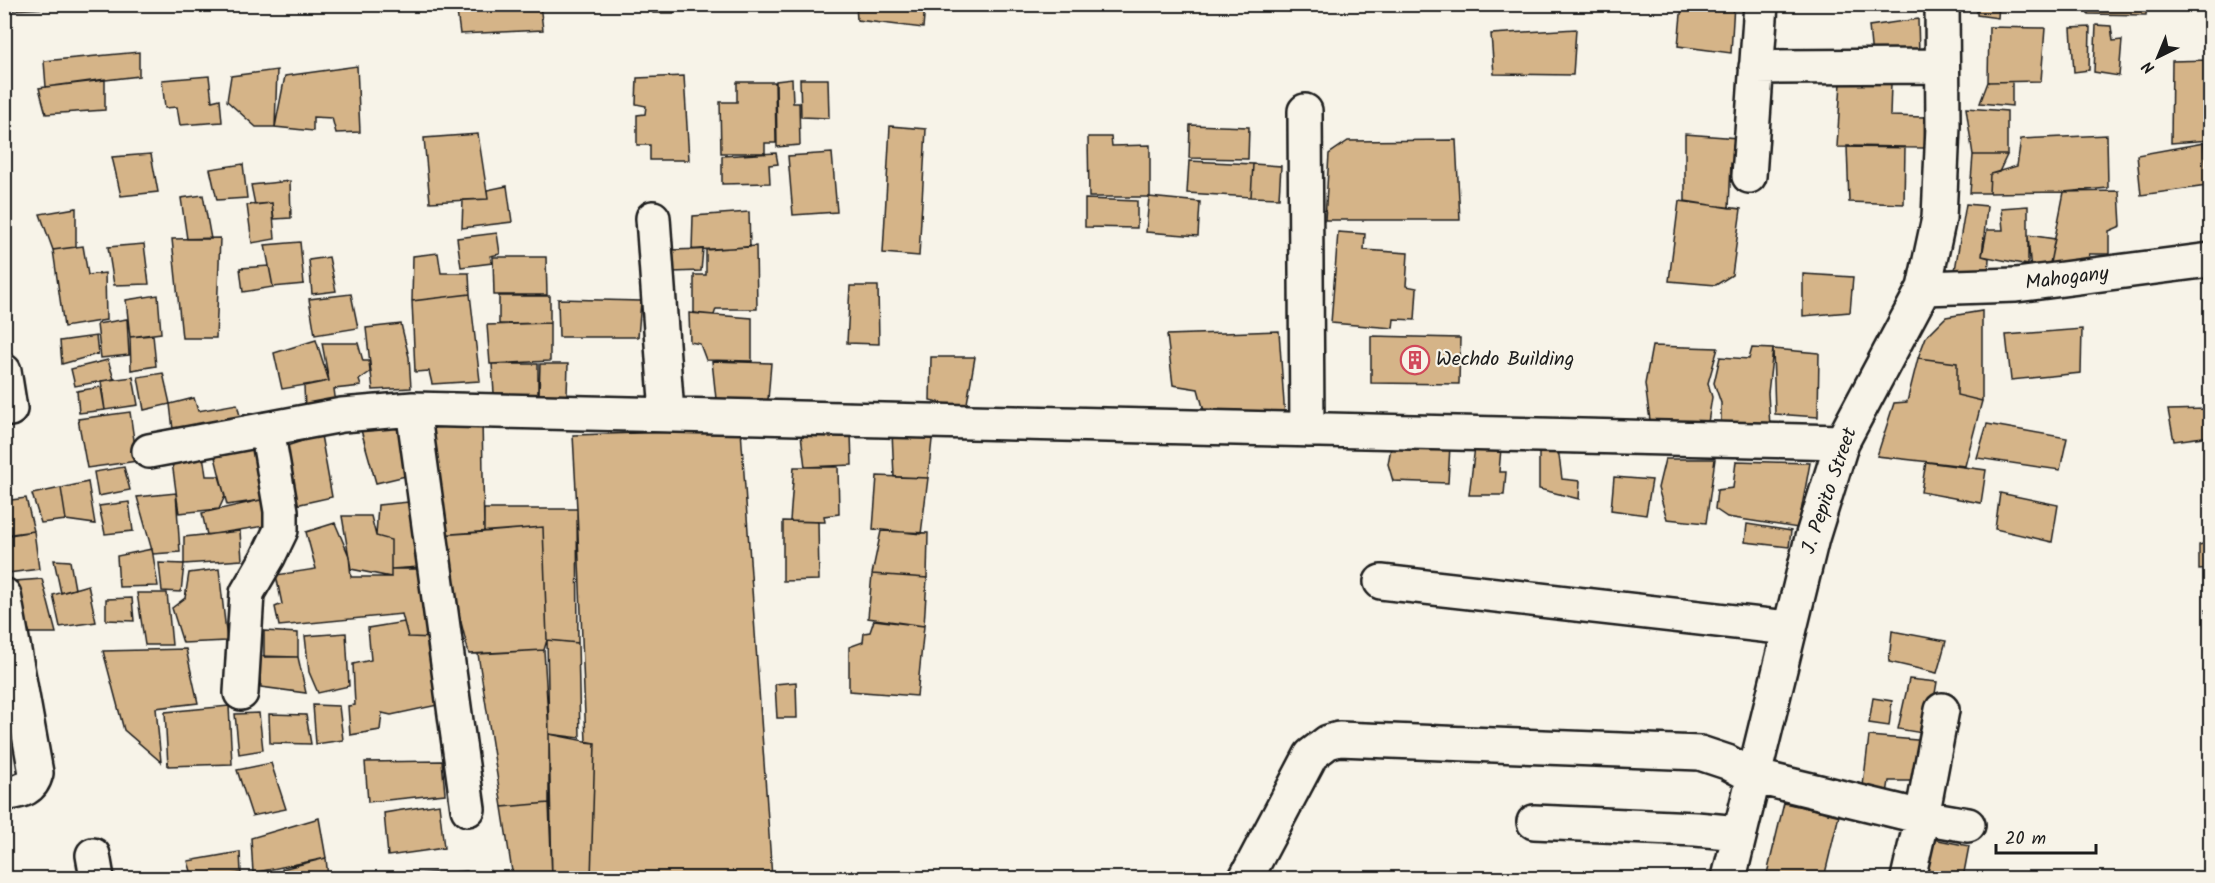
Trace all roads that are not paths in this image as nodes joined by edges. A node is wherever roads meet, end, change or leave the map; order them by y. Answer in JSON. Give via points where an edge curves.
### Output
{"nodes":[{"id":1,"x":1761,"y":4,"type":"edge"},
{"id":2,"x":1942,"y":4,"type":"edge"},
{"id":3,"x":1942,"y":66,"type":"junction"},
{"id":4,"x":1756,"y":67,"type":"junction"},
{"id":5,"x":1305,"y":111,"type":"dead end"},
{"id":6,"x":1749,"y":176,"type":"dead end"},
{"id":7,"x":653,"y":218,"type":"dead end"},
{"id":8,"x":2211,"y":260,"type":"edge"},
{"id":9,"x":1924,"y":288,"type":"junction"},
{"id":10,"x":4,"y":371,"type":"edge"},
{"id":11,"x":10,"y":409,"type":"dead end"},
{"id":12,"x":413,"y":409,"type":"junction"},
{"id":13,"x":667,"y":414,"type":"junction"},
{"id":14,"x":267,"y":429,"type":"junction"},
{"id":15,"x":1307,"y":430,"type":"junction"},
{"id":16,"x":1842,"y":442,"type":"junction"},
{"id":17,"x":149,"y":451,"type":"dead end"},
{"id":18,"x":1381,"y":582,"type":"dead end"},
{"id":19,"x":4,"y":595,"type":"edge"},
{"id":20,"x":1789,"y":628,"type":"junction"},
{"id":21,"x":241,"y":693,"type":"dead end"},
{"id":22,"x":1942,"y":710,"type":"dead end"},
{"id":23,"x":1753,"y":776,"type":"junction"},
{"id":24,"x":4,"y":794,"type":"edge"},
{"id":25,"x":468,"y":809,"type":"dead end"},
{"id":26,"x":1922,"y":817,"type":"junction"},
{"id":27,"x":1534,"y":822,"type":"dead end"},
{"id":28,"x":1968,"y":825,"type":"dead end"},
{"id":29,"x":1739,"y":833,"type":"junction"},
{"id":30,"x":1246,"y":879,"type":"edge"},
{"id":31,"x":1729,"y":879,"type":"edge"},
{"id":32,"x":1908,"y":879,"type":"edge"}],
"edges":[{"from":1,"to":4,"type":"street"},
{"from":2,"to":3,"type":"street","name":"J. Pepito Street"},
{"from":3,"to":4,"type":"street"},
{"from":3,"to":9,"type":"street","name":"J. Pepito Street","via":[[1939,218]]},
{"from":4,"to":6,"type":"street"},
{"from":5,"to":15,"type":"street"},
{"from":7,"to":13,"type":"street"},
{"from":8,"to":9,"type":"street","name":"Mahogany","via":[[2016,285]]},
{"from":9,"to":16,"type":"street","name":"J. Pepito Street"},
{"from":10,"to":11,"type":"street"},
{"from":12,"to":13,"type":"street"},
{"from":12,"to":14,"type":"street"},
{"from":12,"to":25,"type":"street"},
{"from":13,"to":15,"type":"street"},
{"from":14,"to":17,"type":"street"},
{"from":14,"to":21,"type":"street","via":[[281,530],[246,593]]},
{"from":15,"to":16,"type":"street"},
{"from":16,"to":20,"type":"street","name":"J. Pepito Street"},
{"from":18,"to":20,"type":"street"},
{"from":19,"to":24,"type":"street","via":[[36,772],[28,789]]},
{"from":20,"to":23,"type":"street","name":"J. Pepito Street"},
{"from":22,"to":26,"type":"street"},
{"from":23,"to":26,"type":"street"},
{"from":23,"to":29,"type":"street","name":"J. Pepito Street"},
{"from":23,"to":30,"type":"street","via":[[1700,753],[1339,739],[1311,755]]},
{"from":26,"to":28,"type":"street"},
{"from":26,"to":32,"type":"street"},
{"from":27,"to":29,"type":"street"},
{"from":29,"to":31,"type":"street","name":"J. Pepito Street"}]}
